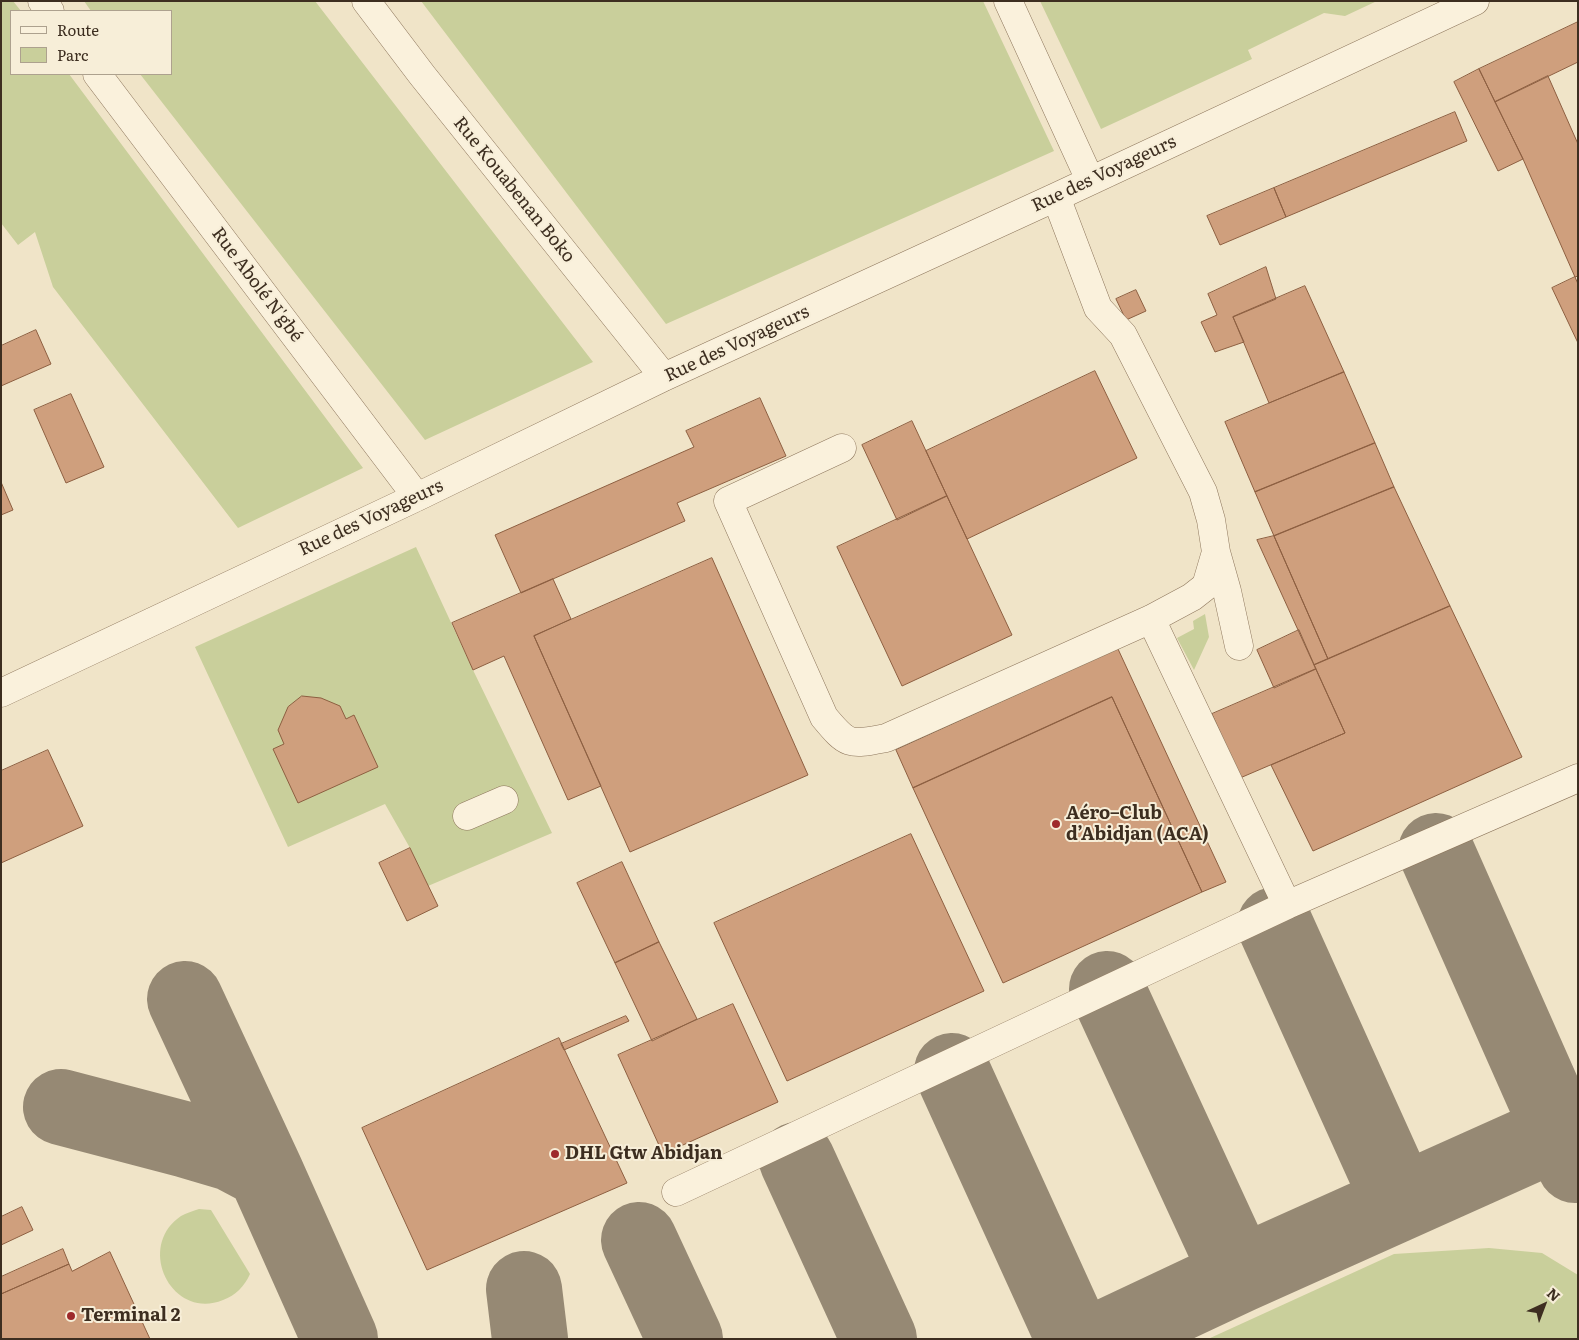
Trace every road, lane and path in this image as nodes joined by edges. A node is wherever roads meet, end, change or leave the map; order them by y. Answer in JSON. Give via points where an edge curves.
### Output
{"nodes":[{"id":1,"x":366,"y":1,"type":"edge"},
{"id":2,"x":1008,"y":1,"type":"edge"},
{"id":3,"x":1475,"y":1,"type":"edge"},
{"id":4,"x":98,"y":75,"type":"edge"},
{"id":5,"x":1090,"y":180,"type":"junction"},
{"id":6,"x":1056,"y":198,"type":"junction"},
{"id":7,"x":664,"y":377,"type":"junction"},
{"id":8,"x":842,"y":448,"type":"dead end"},
{"id":9,"x":417,"y":497,"type":"junction"},
{"id":10,"x":1216,"y":552,"type":"junction"},
{"id":11,"x":1151,"y":619,"type":"junction"},
{"id":12,"x":1238,"y":646,"type":"dead end"},
{"id":13,"x":1,"y":692,"type":"edge"},
{"id":14,"x":1578,"y":778,"type":"edge"},
{"id":15,"x":504,"y":800,"type":"dead end"},
{"id":16,"x":467,"y":816,"type":"dead end"},
{"id":17,"x":1287,"y":905,"type":"junction"},
{"id":18,"x":676,"y":1192,"type":"dead end"}],
"edges":[{"from":1,"to":7,"type":"street","name":"Rue Kouabenan Boko"},
{"from":2,"to":5,"type":"street"},
{"from":3,"to":5,"type":"street","name":"Rue des Voyageurs"},
{"from":4,"to":9,"type":"street","name":"Rue Abolé N'gbé"},
{"from":5,"to":6,"type":"street","name":"Rue des Voyageurs"},
{"from":6,"to":7,"type":"street","name":"Rue des Voyageurs"},
{"from":6,"to":10,"type":"street","via":[[1098,308],[1123,335],[1203,492]]},
{"from":7,"to":9,"type":"street","name":"Rue des Voyageurs"},
{"from":8,"to":11,"type":"street","via":[[728,501],[824,717],[839,736],[855,744],[886,738]]},
{"from":9,"to":13,"type":"street","name":"Rue des Voyageurs"},
{"from":10,"to":11,"type":"street","via":[[1206,586]]},
{"from":10,"to":12,"type":"street"},
{"from":11,"to":17,"type":"street"},
{"from":14,"to":17,"type":"street"},
{"from":15,"to":16,"type":"street"},
{"from":17,"to":18,"type":"street"}]}
